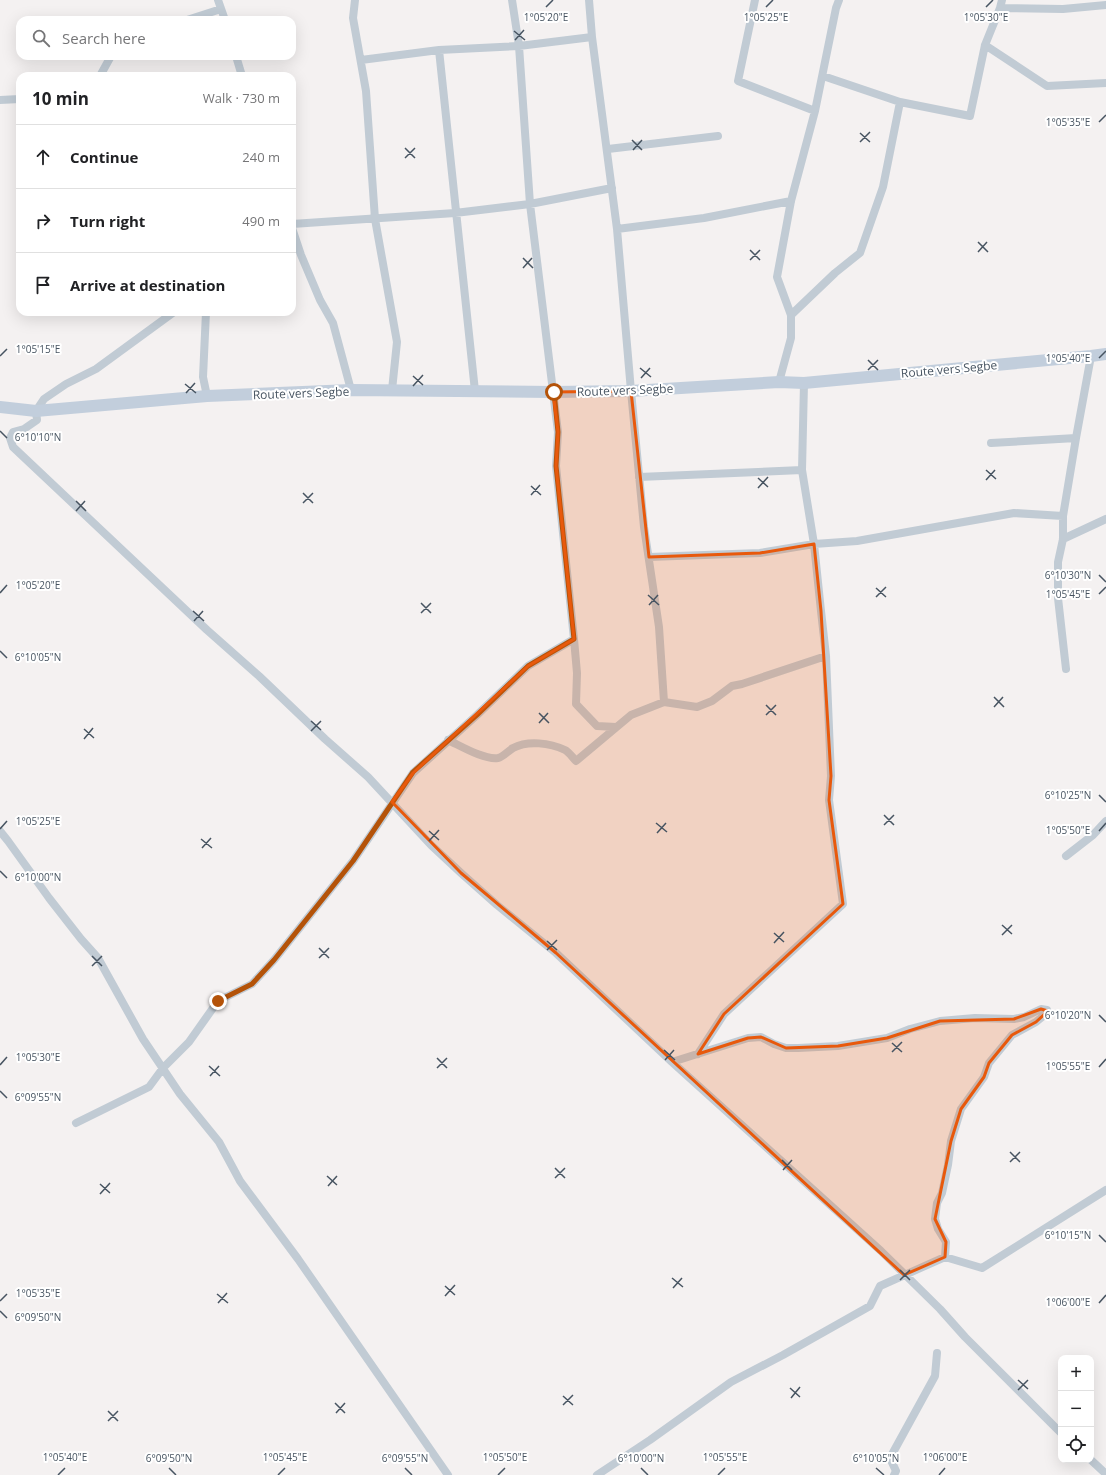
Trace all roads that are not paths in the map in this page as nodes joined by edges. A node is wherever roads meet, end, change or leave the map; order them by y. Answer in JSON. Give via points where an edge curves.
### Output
{"nodes":[{"id":1,"x":218,"y":0,"type":"edge"},
{"id":2,"x":355,"y":0,"type":"edge"},
{"id":3,"x":512,"y":0,"type":"edge"},
{"id":4,"x":589,"y":0,"type":"edge"},
{"id":5,"x":755,"y":0,"type":"edge"},
{"id":6,"x":839,"y":0,"type":"edge"},
{"id":7,"x":1001,"y":4,"type":"edge"},
{"id":8,"x":1106,"y":5,"type":"edge"},
{"id":9,"x":221,"y":8,"type":"junction"},
{"id":10,"x":198,"y":16,"type":"edge"},
{"id":11,"x":224,"y":16,"type":"edge"},
{"id":12,"x":592,"y":37,"type":"junction"},
{"id":13,"x":985,"y":45,"type":"junction"},
{"id":14,"x":519,"y":46,"type":"junction"},
{"id":15,"x":439,"y":50,"type":"junction"},
{"id":16,"x":109,"y":60,"type":"edge"},
{"id":17,"x":237,"y":60,"type":"edge"},
{"id":18,"x":362,"y":60,"type":"junction"},
{"id":19,"x":102,"y":72,"type":"edge"},
{"id":20,"x":241,"y":72,"type":"edge"},
{"id":21,"x":823,"y":76,"type":"junction"},
{"id":22,"x":1106,"y":83,"type":"edge"},
{"id":23,"x":16,"y":99,"type":"edge"},
{"id":24,"x":0,"y":100,"type":"edge"},
{"id":25,"x":900,"y":102,"type":"junction"},
{"id":26,"x":815,"y":111,"type":"junction"},
{"id":27,"x":718,"y":136,"type":"dead end"},
{"id":28,"x":608,"y":149,"type":"junction"},
{"id":29,"x":612,"y":188,"type":"junction"},
{"id":30,"x":791,"y":201,"type":"junction"},
{"id":31,"x":530,"y":204,"type":"junction"},
{"id":32,"x":456,"y":214,"type":"junction"},
{"id":33,"x":375,"y":218,"type":"junction"},
{"id":34,"x":296,"y":224,"type":"edge"},
{"id":35,"x":617,"y":229,"type":"junction"},
{"id":36,"x":296,"y":239,"type":"edge"},
{"id":37,"x":791,"y":315,"type":"junction"},
{"id":38,"x":169,"y":316,"type":"edge"},
{"id":39,"x":206,"y":316,"type":"edge"},
{"id":40,"x":1106,"y":354,"type":"edge"},
{"id":41,"x":1091,"y":356,"type":"junction"},
{"id":42,"x":779,"y":382,"type":"junction"},
{"id":43,"x":804,"y":383,"type":"junction"},
{"id":44,"x":351,"y":390,"type":"junction"},
{"id":45,"x":392,"y":390,"type":"junction"},
{"id":46,"x":475,"y":391,"type":"junction"},
{"id":47,"x":631,"y":391,"type":"junction"},
{"id":48,"x":554,"y":392,"type":"junction"},
{"id":49,"x":207,"y":396,"type":"junction"},
{"id":50,"x":0,"y":407,"type":"edge"},
{"id":51,"x":36,"y":411,"type":"junction"},
{"id":52,"x":1076,"y":438,"type":"junction"},
{"id":53,"x":991,"y":443,"type":"dead end"},
{"id":54,"x":802,"y":470,"type":"junction"},
{"id":55,"x":639,"y":477,"type":"junction"},
{"id":56,"x":1063,"y":516,"type":"junction"},
{"id":57,"x":1106,"y":519,"type":"edge"},
{"id":58,"x":1063,"y":539,"type":"junction"},
{"id":59,"x":814,"y":544,"type":"junction"},
{"id":60,"x":650,"y":557,"type":"junction"},
{"id":61,"x":574,"y":639,"type":"junction"},
{"id":62,"x":826,"y":656,"type":"junction"},
{"id":63,"x":1066,"y":669,"type":"dead end"},
{"id":64,"x":664,"y":702,"type":"junction"},
{"id":65,"x":616,"y":728,"type":"junction"},
{"id":66,"x":448,"y":740,"type":"junction"},
{"id":67,"x":392,"y":802,"type":"junction"},
{"id":68,"x":1106,"y":821,"type":"edge"},
{"id":69,"x":0,"y":831,"type":"edge"},
{"id":70,"x":1066,"y":856,"type":"dead end"},
{"id":71,"x":698,"y":1054,"type":"junction"},
{"id":72,"x":672,"y":1062,"type":"junction"},
{"id":73,"x":163,"y":1068,"type":"junction"},
{"id":74,"x":76,"y":1123,"type":"dead end"},
{"id":75,"x":1106,"y":1190,"type":"edge"},
{"id":76,"x":945,"y":1257,"type":"junction"},
{"id":77,"x":904,"y":1275,"type":"junction"},
{"id":78,"x":937,"y":1353,"type":"dead end"},
{"id":79,"x":1058,"y":1430,"type":"edge"},
{"id":80,"x":1094,"y":1463,"type":"edge"},
{"id":81,"x":1106,"y":1474,"type":"edge"},
{"id":82,"x":448,"y":1475,"type":"edge"},
{"id":83,"x":597,"y":1475,"type":"edge"},
{"id":84,"x":894,"y":1475,"type":"edge"}],
"edges":[{"from":1,"to":9,"type":"street"},
{"from":2,"to":18,"type":"street","via":[[353,18]]},
{"from":3,"to":14,"type":"street"},
{"from":4,"to":12,"type":"street"},
{"from":5,"to":26,"type":"street","via":[[738,81]]},
{"from":6,"to":21,"type":"street"},
{"from":7,"to":8,"type":"street","via":[[1063,9]]},
{"from":7,"to":13,"type":"street"},
{"from":9,"to":10,"type":"street"},
{"from":9,"to":11,"type":"street"},
{"from":12,"to":14,"type":"street"},
{"from":12,"to":28,"type":"street"},
{"from":13,"to":22,"type":"street","via":[[1047,86]]},
{"from":13,"to":25,"type":"street","via":[[970,116]]},
{"from":14,"to":15,"type":"street"},
{"from":14,"to":31,"type":"street"},
{"from":15,"to":18,"type":"street"},
{"from":15,"to":32,"type":"street"},
{"from":16,"to":19,"type":"street"},
{"from":17,"to":20,"type":"street"},
{"from":18,"to":33,"type":"street"},
{"from":21,"to":25,"type":"street"},
{"from":21,"to":26,"type":"street"},
{"from":23,"to":24,"type":"street"},
{"from":25,"to":37,"type":"street","via":[[883,187],[860,253]]},
{"from":26,"to":30,"type":"street"},
{"from":27,"to":28,"type":"street"},
{"from":28,"to":29,"type":"street"},
{"from":29,"to":31,"type":"street"},
{"from":29,"to":35,"type":"street"},
{"from":30,"to":35,"type":"street","via":[[704,218]]},
{"from":30,"to":37,"type":"street","via":[[777,277]]},
{"from":31,"to":32,"type":"street"},
{"from":31,"to":48,"type":"street"},
{"from":32,"to":33,"type":"street"},
{"from":32,"to":46,"type":"street"},
{"from":33,"to":34,"type":"street"},
{"from":33,"to":45,"type":"street","via":[[396,342]]},
{"from":35,"to":47,"type":"street"},
{"from":36,"to":44,"type":"street","via":[[320,300],[333,323]]},
{"from":37,"to":42,"type":"street","via":[[791,338]]},
{"from":38,"to":51,"type":"street","via":[[96,369],[44,399]]},
{"from":39,"to":49,"type":"street","via":[[203,376]]},
{"from":40,"to":41,"type":"main road","name":"Route vers Segbe"},
{"from":41,"to":43,"type":"main road","name":"Route vers Segbe"},
{"from":41,"to":52,"type":"street"},
{"from":42,"to":43,"type":"main road","name":"Route vers Segbe"},
{"from":42,"to":47,"type":"main road","name":"Route vers Segbe"},
{"from":43,"to":54,"type":"street"},
{"from":44,"to":45,"type":"main road","name":"Route vers Segbe"},
{"from":44,"to":49,"type":"main road","name":"Route vers Segbe"},
{"from":45,"to":46,"type":"main road","name":"Route vers Segbe"},
{"from":46,"to":48,"type":"main road","name":"Route vers Segbe"},
{"from":47,"to":48,"type":"main road","name":"Route vers Segbe"},
{"from":47,"to":55,"type":"street"},
{"from":48,"to":61,"type":"street","via":[[558,432],[556,466]]},
{"from":49,"to":51,"type":"main road","name":"Route vers Segbe"},
{"from":50,"to":51,"type":"main road","name":"Route vers Segbe"},
{"from":51,"to":67,"type":"street","via":[[38,420],[24,429],[13,432],[10,438],[13,447]]},
{"from":52,"to":53,"type":"street"},
{"from":52,"to":56,"type":"street"},
{"from":54,"to":55,"type":"street"},
{"from":54,"to":59,"type":"street"},
{"from":55,"to":60,"type":"street"},
{"from":56,"to":58,"type":"street"},
{"from":56,"to":59,"type":"street","via":[[1014,513],[857,541]]},
{"from":57,"to":58,"type":"street"},
{"from":58,"to":63,"type":"street","via":[[1058,562],[1058,598]]},
{"from":59,"to":60,"type":"street","via":[[760,553]]},
{"from":59,"to":62,"type":"street"},
{"from":60,"to":64,"type":"street","via":[[659,627]]},
{"from":61,"to":65,"type":"street","via":[[576,704],[597,726]]},
{"from":61,"to":66,"type":"street","via":[[528,666]]},
{"from":62,"to":64,"type":"street","via":[[732,686],[712,701],[697,707]]},
{"from":62,"to":71,"type":"street","via":[[831,776],[829,800],[843,904],[724,1014]]},
{"from":64,"to":65,"type":"street","via":[[631,715]]},
{"from":65,"to":66,"type":"street","via":[[576,761],[566,750],[529,743],[514,748],[499,758],[490,758]]},
{"from":66,"to":67,"type":"street","via":[[413,772]]},
{"from":67,"to":72,"type":"street","via":[[461,873],[556,953]]},
{"from":67,"to":73,"type":"street","via":[[353,861],[274,960],[252,984],[218,1001],[189,1042]]},
{"from":68,"to":70,"type":"street"},
{"from":69,"to":73,"type":"street","via":[[49,898],[98,958],[143,1039]]},
{"from":71,"to":72,"type":"street"},
{"from":71,"to":76,"type":"street","via":[[748,1038],[762,1037],[786,1048],[838,1046],[887,1038],[940,1021],[1024,1017],[1041,1009],[1047,1010],[1047,1013],[1036,1022],[1012,1034],[989,1062],[981,1082],[961,1109],[951,1141],[942,1193],[936,1204],[935,1219],[946,1242]]},
{"from":72,"to":77,"type":"street","via":[[881,1251]]},
{"from":73,"to":74,"type":"street","via":[[149,1087]]},
{"from":73,"to":82,"type":"street","via":[[180,1094],[219,1142],[240,1181],[298,1259]]},
{"from":75,"to":76,"type":"street","via":[[982,1268]]},
{"from":76,"to":77,"type":"street"},
{"from":77,"to":79,"type":"street"},
{"from":77,"to":83,"type":"street","via":[[880,1286],[870,1306],[783,1356],[731,1382]]},
{"from":78,"to":84,"type":"street","via":[[935,1376],[890,1458],[896,1471]]},
{"from":80,"to":81,"type":"street"}]}
